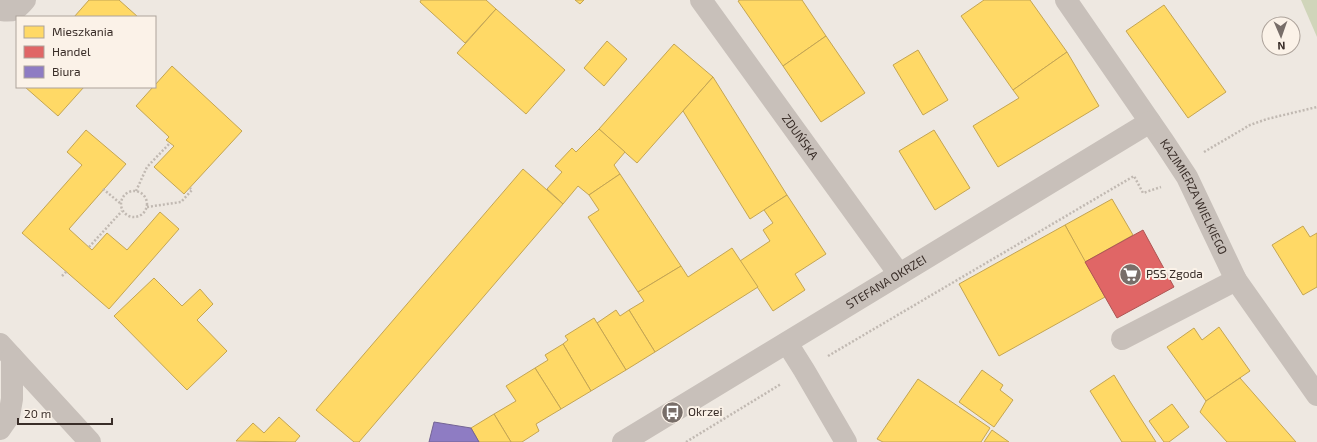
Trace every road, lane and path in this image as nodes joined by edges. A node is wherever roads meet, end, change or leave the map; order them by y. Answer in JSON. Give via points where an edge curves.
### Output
{"nodes":[{"id":1,"x":25,"y":0,"type":"edge"},
{"id":2,"x":701,"y":0,"type":"edge"},
{"id":3,"x":1066,"y":0,"type":"edge"},
{"id":4,"x":0,"y":10,"type":"edge"},
{"id":5,"x":1317,"y":107,"type":"edge"},
{"id":6,"x":1150,"y":122,"type":"junction"},
{"id":7,"x":170,"y":143,"type":"dead end"},
{"id":8,"x":1186,"y":177,"type":"junction"},
{"id":9,"x":190,"y":188,"type":"dead end"},
{"id":10,"x":104,"y":190,"type":"dead end"},
{"id":11,"x":136,"y":191,"type":"junction"},
{"id":12,"x":120,"y":203,"type":"junction"},
{"id":13,"x":147,"y":207,"type":"junction"},
{"id":14,"x":122,"y":211,"type":"junction"},
{"id":15,"x":89,"y":247,"type":"dead end"},
{"id":16,"x":67,"y":271,"type":"dead end"},
{"id":17,"x":899,"y":274,"type":"junction"},
{"id":18,"x":62,"y":276,"type":"dead end"},
{"id":19,"x":1236,"y":280,"type":"junction"},
{"id":20,"x":1122,"y":339,"type":"dead end"},
{"id":21,"x":787,"y":343,"type":"junction"},
{"id":22,"x":6,"y":350,"type":"edge"},
{"id":23,"x":804,"y":370,"type":"junction"},
{"id":24,"x":1317,"y":395,"type":"edge"},
{"id":25,"x":0,"y":429,"type":"edge"},
{"id":26,"x":90,"y":442,"type":"edge"},
{"id":27,"x":623,"y":442,"type":"edge"},
{"id":28,"x":686,"y":442,"type":"edge"},
{"id":29,"x":846,"y":442,"type":"edge"}],
"edges":[{"from":1,"to":4,"type":"street","via":[[17,9]]},
{"from":2,"to":17,"type":"street","name":"ZDUŃSKA"},
{"from":3,"to":6,"type":"street","name":"KAZIMIERZA WIELKIEGO"},
{"from":5,"to":8,"type":"path","via":[[1250,125],[1201,154],[1207,165]]},
{"from":6,"to":8,"type":"street","name":"KAZIMIERZA WIELKIEGO"},
{"from":6,"to":17,"type":"street","name":"STEFANA OKRZEI"},
{"from":7,"to":11,"type":"path","via":[[147,166]]},
{"from":8,"to":19,"type":"street","name":"KAZIMIERZA WIELKIEGO"},
{"from":8,"to":23,"type":"path","via":[[1143,193],[1134,176]]},
{"from":9,"to":13,"type":"path","via":[[192,190],[181,202]]},
{"from":10,"to":12,"type":"path"},
{"from":11,"to":12,"type":"path","via":[[127,192]]},
{"from":11,"to":13,"type":"path","via":[[146,198]]},
{"from":12,"to":14,"type":"path"},
{"from":13,"to":14,"type":"path","via":[[138,217],[129,217]]},
{"from":14,"to":15,"type":"path"},
{"from":16,"to":18,"type":"path"},
{"from":17,"to":21,"type":"street","name":"STEFANA OKRZEI"},
{"from":19,"to":20,"type":"street"},
{"from":19,"to":24,"type":"street","name":"KAZIMIERZA WIELKIEGO"},
{"from":21,"to":23,"type":"street"},
{"from":21,"to":27,"type":"street","name":"STEFANA OKRZEI"},
{"from":22,"to":25,"type":"street","via":[[11,404],[9,416]]},
{"from":22,"to":26,"type":"street"},
{"from":23,"to":28,"type":"path"},
{"from":23,"to":29,"type":"street"}]}
